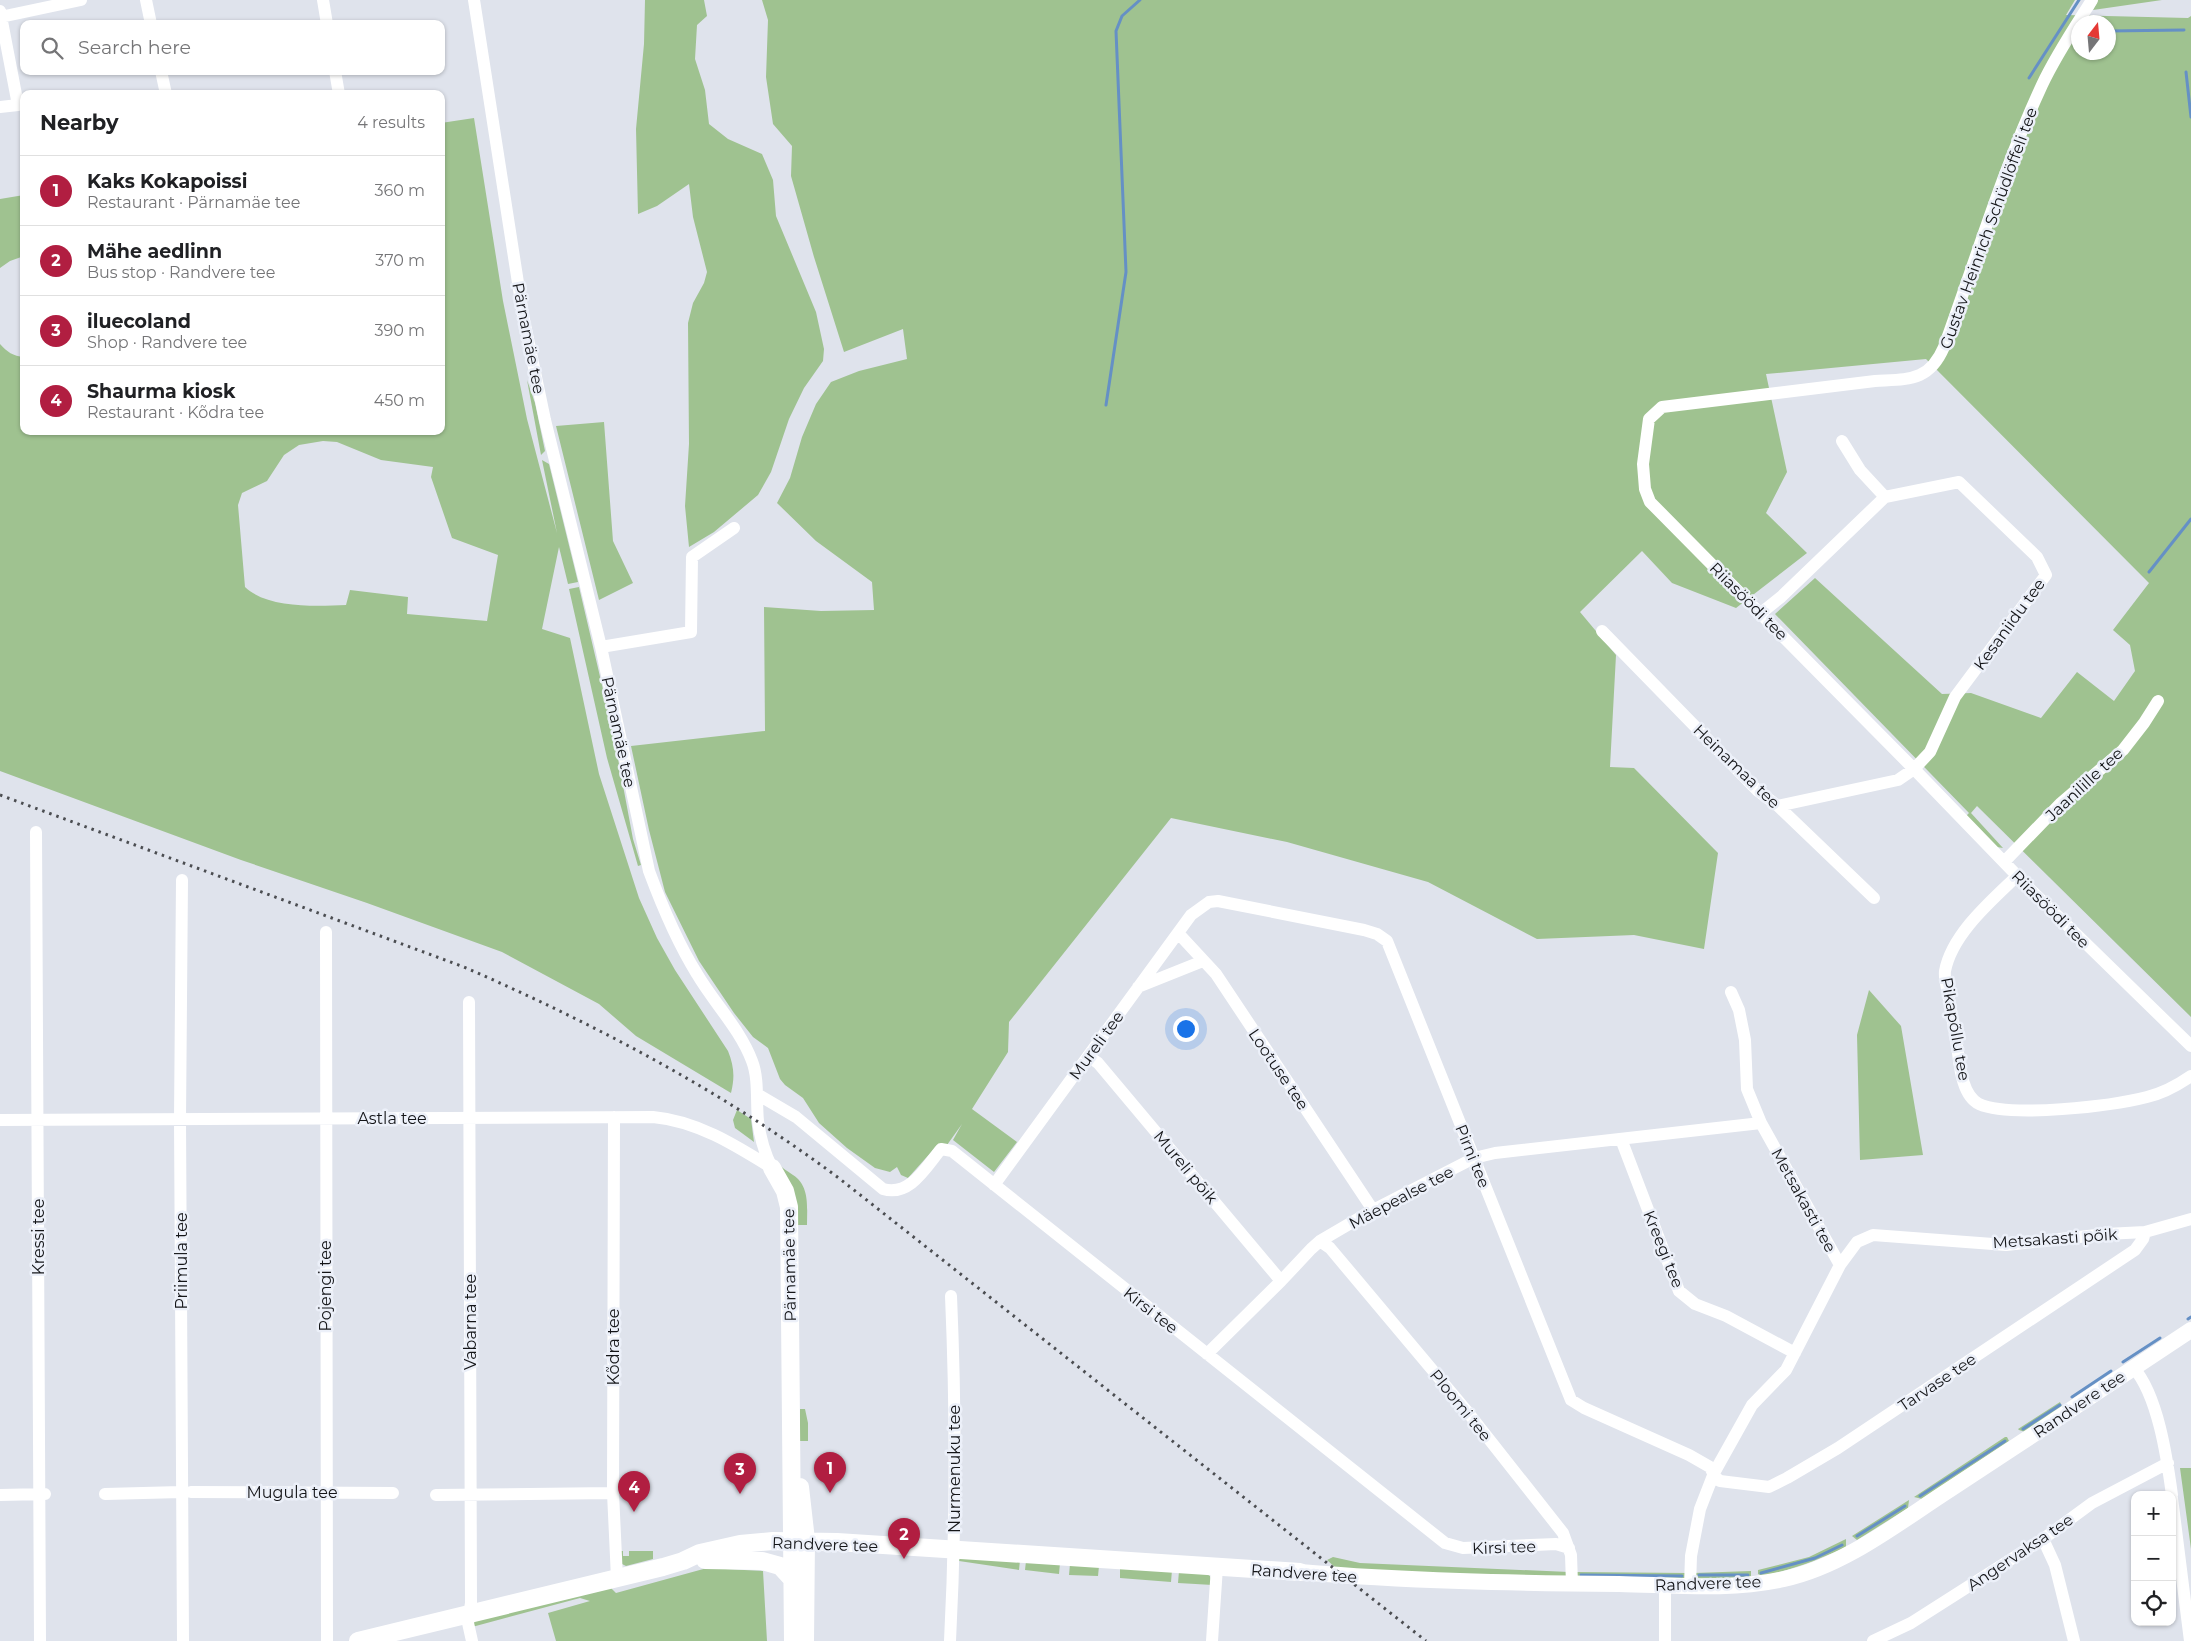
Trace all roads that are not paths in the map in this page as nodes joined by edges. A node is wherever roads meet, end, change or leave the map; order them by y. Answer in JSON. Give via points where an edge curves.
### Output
{"nodes":[{"id":1,"x":81,"y":0,"type":"edge"},
{"id":2,"x":146,"y":0,"type":"edge"},
{"id":3,"x":322,"y":0,"type":"edge"},
{"id":4,"x":474,"y":0,"type":"edge"},
{"id":5,"x":2092,"y":0,"type":"edge"},
{"id":6,"x":1,"y":14,"type":"edge"},
{"id":7,"x":150,"y":20,"type":"edge"},
{"id":8,"x":326,"y":20,"type":"edge"},
{"id":9,"x":162,"y":75,"type":"edge"},
{"id":10,"x":336,"y":75,"type":"edge"},
{"id":11,"x":165,"y":90,"type":"edge"},
{"id":12,"x":339,"y":90,"type":"edge"},
{"id":13,"x":0,"y":107,"type":"edge"},
{"id":14,"x":1656,"y":410,"type":"joint"},
{"id":15,"x":1842,"y":441,"type":"dead end"},
{"id":16,"x":1885,"y":497,"type":"junction"},
{"id":17,"x":734,"y":528,"type":"dead end"},
{"id":18,"x":1760,"y":613,"type":"junction"},
{"id":19,"x":1602,"y":631,"type":"dead end"},
{"id":20,"x":601,"y":647,"type":"junction"},
{"id":21,"x":2158,"y":701,"type":"dead end"},
{"id":22,"x":1914,"y":769,"type":"junction"},
{"id":23,"x":1778,"y":806,"type":"junction"},
{"id":24,"x":36,"y":832,"type":"dead end"},
{"id":25,"x":2004,"y":862,"type":"junction"},
{"id":26,"x":2017,"y":876,"type":"junction"},
{"id":27,"x":182,"y":880,"type":"dead end"},
{"id":28,"x":1874,"y":898,"type":"dead end"},
{"id":29,"x":1201,"y":906,"type":"joint"},
{"id":30,"x":326,"y":932,"type":"dead end"},
{"id":31,"x":1178,"y":933,"type":"junction"},
{"id":32,"x":1204,"y":961,"type":"junction"},
{"id":33,"x":1138,"y":987,"type":"junction"},
{"id":34,"x":1731,"y":992,"type":"dead end"},
{"id":35,"x":469,"y":1002,"type":"dead end"},
{"id":36,"x":2191,"y":1046,"type":"edge"},
{"id":37,"x":1088,"y":1056,"type":"junction"},
{"id":38,"x":2191,"y":1076,"type":"edge"},
{"id":39,"x":757,"y":1094,"type":"junction"},
{"id":40,"x":614,"y":1117,"type":"junction"},
{"id":41,"x":469,"y":1118,"type":"junction"},
{"id":42,"x":324,"y":1119,"type":"junction"},
{"id":43,"x":0,"y":1120,"type":"edge"},
{"id":44,"x":38,"y":1120,"type":"junction"},
{"id":45,"x":180,"y":1120,"type":"junction"},
{"id":46,"x":1761,"y":1123,"type":"junction"},
{"id":47,"x":1622,"y":1139,"type":"junction"},
{"id":48,"x":1474,"y":1158,"type":"junction"},
{"id":49,"x":772,"y":1168,"type":"junction"},
{"id":50,"x":994,"y":1185,"type":"junction"},
{"id":51,"x":1373,"y":1210,"type":"junction"},
{"id":52,"x":2191,"y":1219,"type":"edge"},
{"id":53,"x":2145,"y":1232,"type":"junction"},
{"id":54,"x":1320,"y":1241,"type":"junction"},
{"id":55,"x":1840,"y":1265,"type":"junction"},
{"id":56,"x":1281,"y":1281,"type":"junction"},
{"id":57,"x":951,"y":1296,"type":"dead end"},
{"id":58,"x":2191,"y":1330,"type":"edge"},
{"id":59,"x":1795,"y":1353,"type":"junction"},
{"id":60,"x":1207,"y":1354,"type":"junction"},
{"id":61,"x":2134,"y":1367,"type":"junction"},
{"id":62,"x":2168,"y":1463,"type":"junction"},
{"id":63,"x":1714,"y":1473,"type":"junction"},
{"id":64,"x":2171,"y":1491,"type":"edge"},
{"id":65,"x":186,"y":1492,"type":"junction"},
{"id":66,"x":325,"y":1492,"type":"junction"},
{"id":67,"x":393,"y":1493,"type":"dead end"},
{"id":68,"x":613,"y":1493,"type":"junction"},
{"id":69,"x":42,"y":1494,"type":"junction"},
{"id":70,"x":104,"y":1494,"type":"dead end"},
{"id":71,"x":471,"y":1494,"type":"junction"},
{"id":72,"x":0,"y":1495,"type":"edge"},
{"id":73,"x":436,"y":1495,"type":"dead end"},
{"id":74,"x":2176,"y":1527,"type":"edge"},
{"id":75,"x":2043,"y":1539,"type":"junction"},
{"id":76,"x":798,"y":1540,"type":"junction"},
{"id":77,"x":1569,"y":1548,"type":"junction"},
{"id":78,"x":954,"y":1550,"type":"junction"},
{"id":79,"x":683,"y":1561,"type":"junction"},
{"id":80,"x":1217,"y":1567,"type":"junction"},
{"id":81,"x":1300,"y":1572,"type":"joint"},
{"id":82,"x":617,"y":1578,"type":"junction"},
{"id":83,"x":791,"y":1578,"type":"junction"},
{"id":84,"x":1572,"y":1584,"type":"junction"},
{"id":85,"x":1665,"y":1585,"type":"junction"},
{"id":86,"x":1690,"y":1586,"type":"junction"},
{"id":87,"x":470,"y":1614,"type":"junction"},
{"id":88,"x":2189,"y":1626,"type":"edge"},
{"id":89,"x":40,"y":1641,"type":"edge"},
{"id":90,"x":183,"y":1641,"type":"edge"},
{"id":91,"x":327,"y":1641,"type":"edge"},
{"id":92,"x":358,"y":1641,"type":"edge"},
{"id":93,"x":472,"y":1641,"type":"edge"},
{"id":94,"x":792,"y":1641,"type":"edge"},
{"id":95,"x":804,"y":1641,"type":"edge"},
{"id":96,"x":950,"y":1641,"type":"edge"},
{"id":97,"x":1212,"y":1641,"type":"edge"},
{"id":98,"x":1665,"y":1641,"type":"edge"},
{"id":99,"x":1873,"y":1641,"type":"edge"},
{"id":100,"x":2074,"y":1641,"type":"edge"},
{"id":101,"x":2190,"y":1641,"type":"edge"}],
"edges":[{"from":1,"to":6,"type":"street"},
{"from":2,"to":7,"type":"street"},
{"from":3,"to":8,"type":"street"},
{"from":4,"to":20,"type":"street","name":"Pärnamäe tee","via":[[523,315],[545,420]]},
{"from":5,"to":14,"type":"street","name":"Gustav Heinrich Schüdlöffeli tee","via":[[2032,106],[1944,347],[1934,365],[1909,379],[1672,404]]},
{"from":6,"to":13,"type":"street","via":[[18,105]]},
{"from":9,"to":11,"type":"street"},
{"from":10,"to":12,"type":"street"},
{"from":14,"to":18,"type":"street","name":"Riiasöödi tee","via":[[1647,427],[1643,478],[1647,496]]},
{"from":15,"to":16,"type":"street","via":[[1860,470]]},
{"from":16,"to":18,"type":"street","via":[[1781,597]]},
{"from":16,"to":22,"type":"street","name":"Kesaniidu tee","via":[[1959,482],[2036,557],[2046,575],[1955,697],[1930,752]]},
{"from":17,"to":20,"type":"street","via":[[692,557],[691,632]]},
{"from":18,"to":22,"type":"street","name":"Riiasöödi tee"},
{"from":19,"to":23,"type":"street","name":"Heinamaa tee","via":[[1758,791]]},
{"from":20,"to":39,"type":"street","name":"Pärnamäe tee","via":[[649,871],[661,903],[697,974],[752,1061]]},
{"from":21,"to":25,"type":"street","name":"Jaanilille tee","via":[[2123,750],[2061,803]]},
{"from":22,"to":23,"type":"street","via":[[1898,780]]},
{"from":22,"to":25,"type":"street","name":"Riiasöödi tee"},
{"from":23,"to":28,"type":"street","name":"Heinamaa tee"},
{"from":24,"to":44,"type":"street","name":"Kressi tee"},
{"from":25,"to":26,"type":"street","name":"Riiasöödi tee"},
{"from":26,"to":36,"type":"street","name":"Riiasöödi tee"},
{"from":26,"to":38,"type":"street","name":"Pikapõllu tee","via":[[1963,932],[1945,972],[1959,1061],[1968,1094],[1978,1104],[1994,1107],[2072,1109],[2149,1097],[2175,1087]]},
{"from":27,"to":45,"type":"street","name":"Priimula tee"},
{"from":29,"to":31,"type":"street","name":"Mureli tee"},
{"from":29,"to":48,"type":"street","name":"Pirni tee","via":[[1218,901],[1364,930],[1387,941]]},
{"from":30,"to":42,"type":"street","name":"Pojengi tee"},
{"from":31,"to":32,"type":"street","name":"Lootuse tee"},
{"from":31,"to":33,"type":"street","name":"Mureli tee"},
{"from":32,"to":33,"type":"street"},
{"from":32,"to":51,"type":"street","name":"Lootuse tee","via":[[1216,974]]},
{"from":33,"to":37,"type":"street","name":"Mureli tee"},
{"from":34,"to":46,"type":"street","name":"Metsakasti tee","via":[[1739,1010],[1745,1040],[1747,1089]]},
{"from":35,"to":41,"type":"street","name":"Vabarna tee"},
{"from":37,"to":50,"type":"street","name":"Mureli tee"},
{"from":37,"to":56,"type":"street","name":"Mureli põik","via":[[1098,1063]]},
{"from":39,"to":49,"type":"street","name":"Pärnamäe tee","via":[[758,1122]]},
{"from":39,"to":50,"type":"street","name":"Kirsi tee","via":[[796,1117],[883,1189],[894,1192],[909,1186],[942,1149],[955,1153]]},
{"from":40,"to":41,"type":"street","name":"Astla tee"},
{"from":40,"to":49,"type":"street","name":"Astla tee","via":[[682,1121],[713,1134]]},
{"from":40,"to":68,"type":"street","name":"Kõdra tee"},
{"from":41,"to":42,"type":"street","name":"Astla tee"},
{"from":41,"to":71,"type":"street","name":"Vabarna tee"},
{"from":42,"to":45,"type":"street","name":"Astla tee"},
{"from":42,"to":66,"type":"street","name":"Pojengi tee"},
{"from":43,"to":44,"type":"street","name":"Astla tee"},
{"from":44,"to":45,"type":"street","name":"Astla tee"},
{"from":44,"to":69,"type":"street","name":"Kressi tee"},
{"from":45,"to":65,"type":"street","name":"Priimula tee"},
{"from":46,"to":47,"type":"street","name":"Mäepealse tee"},
{"from":46,"to":55,"type":"street","name":"Metsakasti tee"},
{"from":47,"to":48,"type":"street","name":"Mäepealse tee"},
{"from":47,"to":59,"type":"street","name":"Kreegi tee","via":[[1679,1291],[1695,1304],[1726,1316]]},
{"from":48,"to":51,"type":"street","name":"Mäepealse tee"},
{"from":48,"to":63,"type":"street","name":"Pirni tee","via":[[1571,1400],[1689,1455],[1710,1467]]},
{"from":49,"to":76,"type":"main road","name":"Pärnamäe tee","via":[[785,1191],[789,1207],[792,1442],[796,1457]]},
{"from":50,"to":60,"type":"street","name":"Kirsi tee"},
{"from":51,"to":54,"type":"street","name":"Mäepealse tee"},
{"from":52,"to":53,"type":"street","name":"Metsakasti põik"},
{"from":53,"to":55,"type":"street","name":"Metsakasti põik","via":[[2006,1245],[1873,1235],[1857,1242]]},
{"from":53,"to":63,"type":"street","name":"Tarvase tee","via":[[2135,1250],[1787,1478],[1769,1486],[1753,1486],[1720,1481]]},
{"from":54,"to":56,"type":"street","name":"Mäepealse tee"},
{"from":54,"to":77,"type":"street","name":"Ploomi tee","via":[[1330,1248],[1466,1410],[1563,1533]]},
{"from":55,"to":59,"type":"street","name":"Metsakasti tee"},
{"from":56,"to":60,"type":"street","name":"Mäepealse tee"},
{"from":57,"to":78,"type":"street","name":"Nurmenuku tee"},
{"from":58,"to":61,"type":"street","name":"Randvere tee"},
{"from":59,"to":63,"type":"street","name":"Metsakasti tee","via":[[1786,1370],[1752,1405]]},
{"from":60,"to":77,"type":"street","name":"Kirsi tee","via":[[1445,1543],[1463,1548],[1556,1544]]},
{"from":61,"to":62,"type":"street","via":[[2146,1387]]},
{"from":61,"to":86,"type":"street","name":"Randvere tee","via":[[1848,1554],[1785,1579],[1738,1585]]},
{"from":62,"to":64,"type":"street"},
{"from":62,"to":75,"type":"street","name":"Angervaksa tee","via":[[2092,1503]]},
{"from":63,"to":86,"type":"street","name":"Metsakasti tee","via":[[1700,1509],[1691,1556]]},
{"from":65,"to":66,"type":"street","name":"Mugula tee"},
{"from":65,"to":70,"type":"street","name":"Mugula tee"},
{"from":65,"to":90,"type":"street","name":"Priimula tee"},
{"from":66,"to":67,"type":"street","name":"Mugula tee"},
{"from":66,"to":91,"type":"street","name":"Pojengi tee"},
{"from":68,"to":71,"type":"street"},
{"from":68,"to":82,"type":"street","name":"Kõdra tee"},
{"from":69,"to":72,"type":"street"},
{"from":69,"to":89,"type":"street","name":"Kressi tee"},
{"from":71,"to":73,"type":"street"},
{"from":71,"to":87,"type":"street","name":"Vabarna tee"},
{"from":74,"to":88,"type":"street"},
{"from":75,"to":99,"type":"street","name":"Angervaksa tee","via":[[1911,1623]]},
{"from":75,"to":100,"type":"street","via":[[2055,1565]]},
{"from":76,"to":78,"type":"main road","name":"Randvere tee"},
{"from":76,"to":79,"type":"main road","name":"Randvere tee","via":[[740,1544],[700,1553]]},
{"from":76,"to":83,"type":"main road","name":"Pärnamäe tee"},
{"from":76,"to":95,"type":"main road","name":"Pärnamäe tee"},
{"from":77,"to":84,"type":"street","name":"Ploomi tee"},
{"from":78,"to":80,"type":"main road","name":"Randvere tee"},
{"from":78,"to":96,"type":"street","name":"Nurmenuku tee"},
{"from":79,"to":82,"type":"main road","name":"Randvere tee"},
{"from":79,"to":83,"type":"main road","via":[[762,1561],[775,1564]]},
{"from":80,"to":81,"type":"main road","name":"Randvere tee"},
{"from":80,"to":97,"type":"street"},
{"from":81,"to":84,"type":"street","name":"Randvere tee"},
{"from":82,"to":87,"type":"main road","name":"Randvere tee"},
{"from":83,"to":94,"type":"main road","name":"Pärnamäe tee"},
{"from":84,"to":85,"type":"street","name":"Randvere tee"},
{"from":85,"to":86,"type":"street","name":"Randvere tee"},
{"from":85,"to":98,"type":"street"},
{"from":87,"to":92,"type":"main road","name":"Randvere tee"},
{"from":87,"to":93,"type":"street","name":"Vabarna tee","via":[[468,1623]]},
{"from":88,"to":101,"type":"street"}]}
